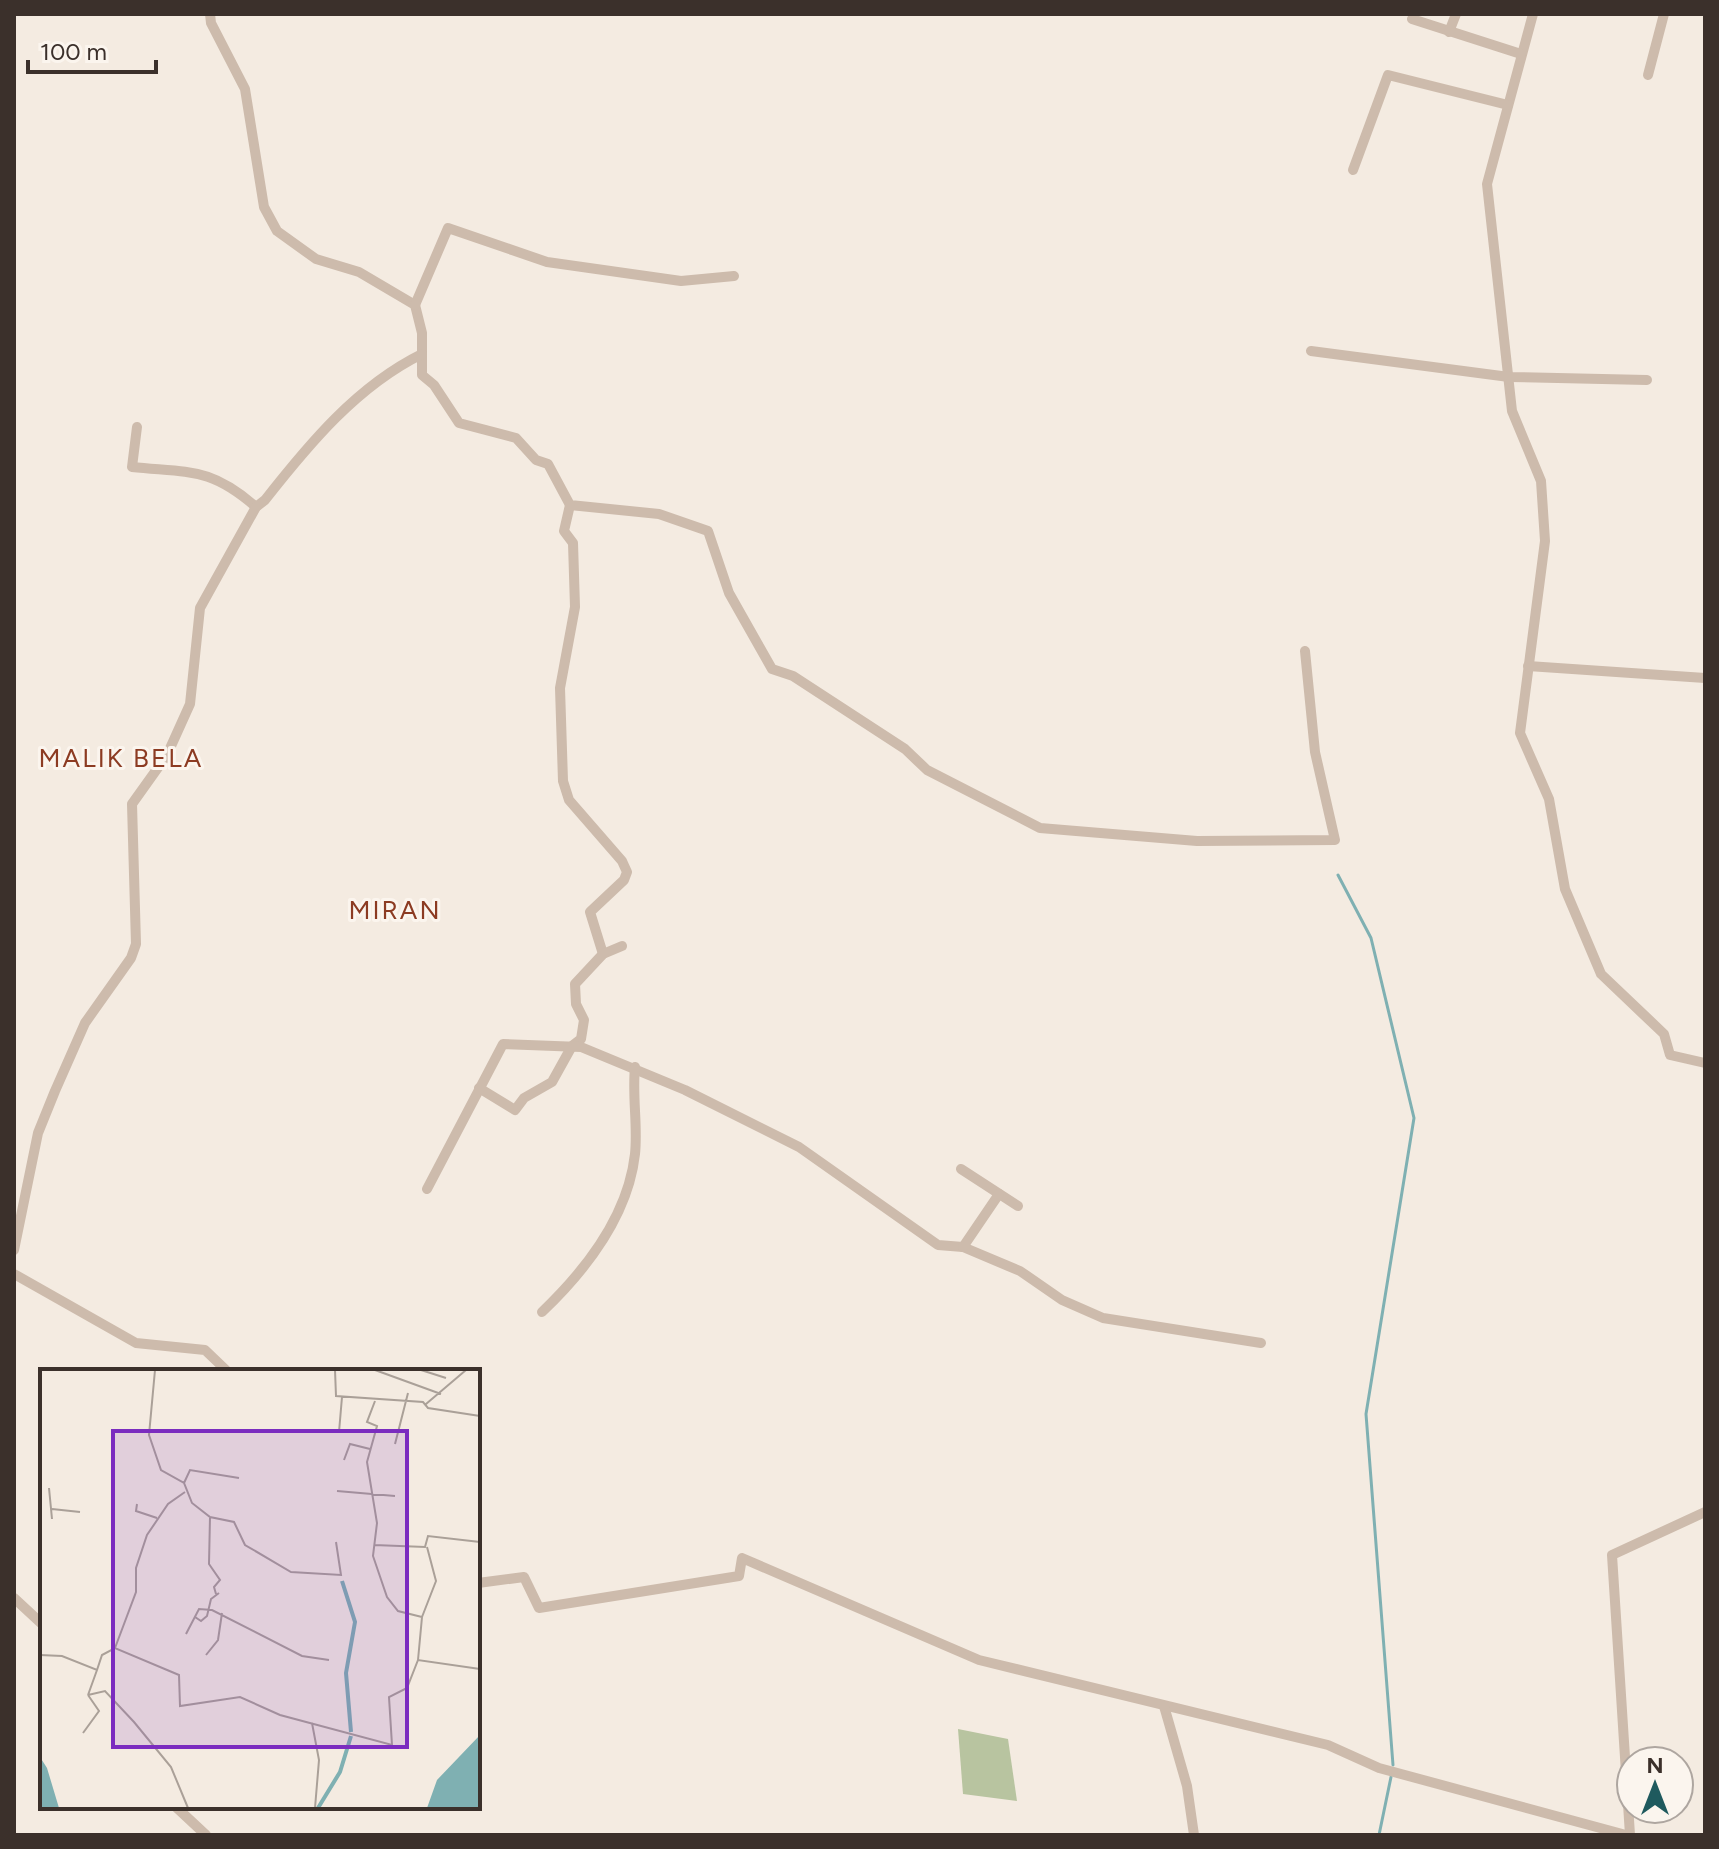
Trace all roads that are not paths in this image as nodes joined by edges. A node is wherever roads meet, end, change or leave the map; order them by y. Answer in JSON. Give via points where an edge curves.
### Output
{"nodes":[{"id":1,"x":210,"y":14,"type":"edge"},
{"id":2,"x":1456,"y":14,"type":"edge"},
{"id":3,"x":1533,"y":14,"type":"edge"},
{"id":4,"x":1664,"y":14,"type":"edge"},
{"id":5,"x":1412,"y":19,"type":"dead end"},
{"id":6,"x":1449,"y":32,"type":"junction"},
{"id":7,"x":1521,"y":54,"type":"junction"},
{"id":8,"x":1648,"y":75,"type":"dead end"},
{"id":9,"x":1508,"y":105,"type":"junction"},
{"id":10,"x":1353,"y":170,"type":"dead end"},
{"id":11,"x":734,"y":276,"type":"dead end"},
{"id":12,"x":415,"y":305,"type":"junction"},
{"id":13,"x":1311,"y":351,"type":"dead end"},
{"id":14,"x":422,"y":354,"type":"junction"},
{"id":15,"x":1509,"y":377,"type":"junction"},
{"id":16,"x":1647,"y":380,"type":"dead end"},
{"id":17,"x":137,"y":427,"type":"dead end"},
{"id":18,"x":570,"y":505,"type":"junction"},
{"id":19,"x":256,"y":507,"type":"junction"},
{"id":20,"x":1305,"y":651,"type":"dead end"},
{"id":21,"x":1528,"y":666,"type":"junction"},
{"id":22,"x":1705,"y":678,"type":"edge"},
{"id":23,"x":622,"y":946,"type":"dead end"},
{"id":24,"x":603,"y":954,"type":"junction"},
{"id":25,"x":572,"y":1046,"type":"junction"},
{"id":26,"x":1705,"y":1063,"type":"edge"},
{"id":27,"x":635,"y":1067,"type":"junction"},
{"id":28,"x":479,"y":1088,"type":"junction"},
{"id":29,"x":961,"y":1169,"type":"dead end"},
{"id":30,"x":427,"y":1189,"type":"dead end"},
{"id":31,"x":999,"y":1194,"type":"junction"},
{"id":32,"x":1018,"y":1206,"type":"dead end"},
{"id":33,"x":963,"y":1247,"type":"junction"},
{"id":34,"x":14,"y":1250,"type":"edge"},
{"id":35,"x":14,"y":1274,"type":"edge"},
{"id":36,"x":542,"y":1312,"type":"dead end"},
{"id":37,"x":1261,"y":1343,"type":"dead end"},
{"id":38,"x":225,"y":1369,"type":"edge"},
{"id":39,"x":1705,"y":1512,"type":"edge"},
{"id":40,"x":480,"y":1583,"type":"edge"},
{"id":41,"x":14,"y":1598,"type":"edge"},
{"id":42,"x":40,"y":1622,"type":"edge"},
{"id":43,"x":1164,"y":1706,"type":"junction"},
{"id":44,"x":178,"y":1809,"type":"edge"},
{"id":45,"x":206,"y":1835,"type":"edge"},
{"id":46,"x":1194,"y":1835,"type":"edge"},
{"id":47,"x":1628,"y":1835,"type":"edge"}],
"edges":[{"from":1,"to":12,"type":"street","via":[[245,89],[264,207],[277,231],[316,259],[359,272]]},
{"from":2,"to":6,"type":"street"},
{"from":3,"to":7,"type":"street"},
{"from":4,"to":8,"type":"street"},
{"from":5,"to":6,"type":"street"},
{"from":6,"to":7,"type":"street"},
{"from":7,"to":9,"type":"street"},
{"from":9,"to":10,"type":"street","via":[[1388,75]]},
{"from":9,"to":15,"type":"street","via":[[1487,184]]},
{"from":11,"to":12,"type":"street","via":[[681,281],[547,262],[448,228]]},
{"from":12,"to":14,"type":"street"},
{"from":13,"to":15,"type":"street"},
{"from":14,"to":18,"type":"street","via":[[422,375],[459,423],[516,438],[536,460],[548,464]]},
{"from":14,"to":19,"type":"street","via":[[320,430]]},
{"from":15,"to":16,"type":"street"},
{"from":15,"to":21,"type":"street","via":[[1512,411],[1541,481],[1545,541]]},
{"from":17,"to":19,"type":"street","via":[[132,467],[213,476]]},
{"from":18,"to":20,"type":"street","via":[[659,514],[708,531],[729,593],[772,669],[793,676],[905,749],[927,770],[1040,828],[1197,841],[1335,840],[1315,752]]},
{"from":18,"to":24,"type":"street","via":[[564,531],[573,543],[575,607],[560,688],[563,781],[569,800],[627,872],[590,912]]},
{"from":19,"to":34,"type":"street","via":[[200,608],[190,704],[167,755],[132,804],[136,944],[85,1023],[38,1133]]},
{"from":21,"to":22,"type":"street"},
{"from":21,"to":26,"type":"street","via":[[1520,733],[1549,799],[1565,889],[1601,974],[1664,1034],[1670,1055]]},
{"from":23,"to":24,"type":"street"},
{"from":24,"to":25,"type":"street","via":[[575,984],[584,1025],[581,1039]]},
{"from":25,"to":27,"type":"street"},
{"from":25,"to":28,"type":"street","via":[[503,1044]]},
{"from":25,"to":28,"type":"street","via":[[552,1082],[524,1098],[515,1110]]},
{"from":27,"to":33,"type":"street","via":[[799,1147],[938,1245]]},
{"from":27,"to":36,"type":"street","via":[[636,1150],[614,1221],[568,1288]]},
{"from":28,"to":30,"type":"street"},
{"from":29,"to":31,"type":"street"},
{"from":31,"to":32,"type":"street"},
{"from":31,"to":33,"type":"street"},
{"from":33,"to":37,"type":"street","via":[[1020,1271],[1062,1300],[1103,1318]]},
{"from":35,"to":38,"type":"street","via":[[136,1343],[205,1350]]},
{"from":39,"to":47,"type":"street","via":[[1612,1555]]},
{"from":40,"to":43,"type":"street","via":[[524,1577],[539,1608],[739,1576],[742,1558],[979,1660]]},
{"from":41,"to":42,"type":"street"},
{"from":43,"to":46,"type":"street","via":[[1187,1786]]},
{"from":43,"to":47,"type":"street","via":[[1328,1745],[1379,1768]]},
{"from":44,"to":45,"type":"street"}]}
